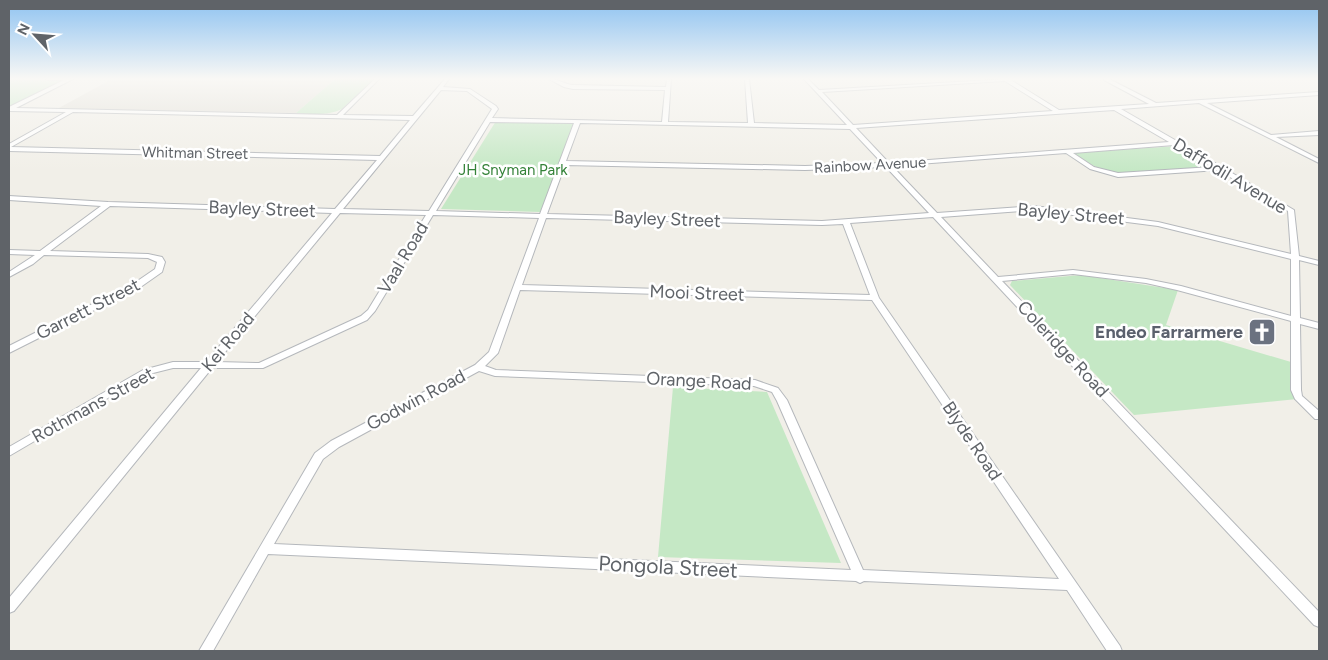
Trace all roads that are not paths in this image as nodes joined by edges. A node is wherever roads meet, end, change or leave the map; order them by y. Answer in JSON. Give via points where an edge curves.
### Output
{"nodes":[{"id":1,"x":34,"y":110,"type":"edge"},
{"id":2,"x":345,"y":110,"type":"edge"},
{"id":3,"x":421,"y":110,"type":"edge"},
{"id":4,"x":494,"y":110,"type":"edge"},
{"id":5,"x":666,"y":110,"type":"edge"},
{"id":6,"x":750,"y":110,"type":"edge"},
{"id":7,"x":836,"y":110,"type":"edge"},
{"id":8,"x":1080,"y":110,"type":"edge"},
{"id":9,"x":1117,"y":110,"type":"edge"},
{"id":10,"x":1215,"y":110,"type":"edge"},
{"id":11,"x":71,"y":111,"type":"junction"},
{"id":12,"x":1057,"y":111,"type":"joint"},
{"id":13,"x":339,"y":116,"type":"junction"},
{"id":14,"x":414,"y":118,"type":"junction"},
{"id":15,"x":489,"y":120,"type":"junction"},
{"id":16,"x":578,"y":121,"type":"junction"},
{"id":17,"x":665,"y":123,"type":"junction"},
{"id":18,"x":751,"y":125,"type":"junction"},
{"id":19,"x":851,"y":127,"type":"junction"},
{"id":20,"x":1319,"y":133,"type":"edge"},
{"id":21,"x":1270,"y":137,"type":"junction"},
{"id":22,"x":1175,"y":142,"type":"junction"},
{"id":23,"x":9,"y":147,"type":"edge"},
{"id":24,"x":1067,"y":151,"type":"junction"},
{"id":25,"x":381,"y":158,"type":"junction"},
{"id":26,"x":1319,"y":161,"type":"edge"},
{"id":27,"x":564,"y":163,"type":"junction"},
{"id":28,"x":887,"y":165,"type":"junction"},
{"id":29,"x":1220,"y":168,"type":"junction"},
{"id":30,"x":9,"y":198,"type":"edge"},
{"id":31,"x":108,"y":204,"type":"junction"},
{"id":32,"x":336,"y":211,"type":"junction"},
{"id":33,"x":430,"y":213,"type":"junction"},
{"id":34,"x":543,"y":216,"type":"junction"},
{"id":35,"x":937,"y":216,"type":"junction"},
{"id":36,"x":846,"y":223,"type":"junction"},
{"id":37,"x":9,"y":252,"type":"edge"},
{"id":38,"x":42,"y":254,"type":"junction"},
{"id":39,"x":1295,"y":257,"type":"junction"},
{"id":40,"x":1319,"y":263,"type":"edge"},
{"id":41,"x":9,"y":275,"type":"edge"},
{"id":42,"x":997,"y":279,"type":"junction"},
{"id":43,"x":518,"y":287,"type":"junction"},
{"id":44,"x":875,"y":298,"type":"junction"},
{"id":45,"x":1295,"y":319,"type":"junction"},
{"id":46,"x":1319,"y":326,"type":"edge"},
{"id":47,"x":9,"y":350,"type":"edge"},
{"id":48,"x":208,"y":366,"type":"junction"},
{"id":49,"x":478,"y":367,"type":"junction"},
{"id":50,"x":1319,"y":416,"type":"edge"},
{"id":51,"x":9,"y":452,"type":"edge"},
{"id":52,"x":265,"y":549,"type":"junction"},
{"id":53,"x":860,"y":577,"type":"junction"},
{"id":54,"x":1071,"y":585,"type":"junction"},
{"id":55,"x":9,"y":607,"type":"edge"},
{"id":56,"x":1319,"y":621,"type":"edge"},
{"id":57,"x":206,"y":651,"type":"edge"},
{"id":58,"x":1115,"y":651,"type":"edge"}],
"edges":[{"from":1,"to":11,"type":"street"},
{"from":2,"to":13,"type":"street"},
{"from":3,"to":14,"type":"street","name":"Kei Road"},
{"from":4,"to":15,"type":"street"},
{"from":5,"to":17,"type":"street"},
{"from":6,"to":18,"type":"street"},
{"from":7,"to":19,"type":"street","name":"Coleridge Road"},
{"from":8,"to":12,"type":"street"},
{"from":9,"to":22,"type":"street","name":"Daffodil Avenue"},
{"from":10,"to":21,"type":"street"},
{"from":11,"to":13,"type":"street"},
{"from":11,"to":23,"type":"street"},
{"from":12,"to":19,"type":"street"},
{"from":13,"to":14,"type":"street"},
{"from":14,"to":25,"type":"street","name":"Kei Road"},
{"from":15,"to":16,"type":"street"},
{"from":15,"to":33,"type":"street","name":"Vaal Road"},
{"from":16,"to":17,"type":"street"},
{"from":16,"to":27,"type":"street","name":"Godwin Road"},
{"from":17,"to":18,"type":"street"},
{"from":18,"to":19,"type":"street"},
{"from":19,"to":28,"type":"street","name":"Coleridge Road"},
{"from":20,"to":21,"type":"street"},
{"from":21,"to":26,"type":"street"},
{"from":22,"to":24,"type":"street","name":"Rainbow Avenue"},
{"from":22,"to":29,"type":"street","name":"Daffodil Avenue"},
{"from":23,"to":25,"type":"street","name":"Whitman Street"},
{"from":24,"to":28,"type":"street","name":"Rainbow Avenue"},
{"from":24,"to":29,"type":"street","via":[[1092,168],[1118,175]]},
{"from":25,"to":32,"type":"street","name":"Kei Road"},
{"from":27,"to":28,"type":"street","name":"Rainbow Avenue","via":[[792,169]]},
{"from":27,"to":34,"type":"street","name":"Godwin Road"},
{"from":28,"to":35,"type":"street","name":"Coleridge Road"},
{"from":29,"to":39,"type":"street","name":"Daffodil Avenue","via":[[1291,210]]},
{"from":30,"to":31,"type":"street","name":"Bayley Street"},
{"from":31,"to":32,"type":"street","name":"Bayley Street"},
{"from":31,"to":38,"type":"street"},
{"from":32,"to":33,"type":"street","name":"Bayley Street"},
{"from":32,"to":48,"type":"street","name":"Kei Road"},
{"from":33,"to":34,"type":"street","name":"Bayley Street"},
{"from":33,"to":48,"type":"street","name":"Vaal Road","via":[[364,318],[260,366]]},
{"from":34,"to":36,"type":"street","name":"Bayley Street"},
{"from":34,"to":43,"type":"street","name":"Godwin Road"},
{"from":35,"to":36,"type":"street","name":"Bayley Street"},
{"from":35,"to":39,"type":"street","name":"Bayley Street","via":[[1024,208],[1049,210],[1158,224]]},
{"from":35,"to":42,"type":"street","name":"Coleridge Road"},
{"from":36,"to":44,"type":"street","name":"Blyde Road"},
{"from":37,"to":38,"type":"street"},
{"from":38,"to":41,"type":"street"},
{"from":38,"to":47,"type":"street","name":"Garrett Street","via":[[148,256],[161,262],[159,270],[139,284]]},
{"from":39,"to":40,"type":"street","name":"Bayley Street"},
{"from":39,"to":45,"type":"street","name":"Daffodil Avenue"},
{"from":42,"to":45,"type":"street","via":[[1073,272],[1090,274],[1171,286]]},
{"from":42,"to":56,"type":"street","name":"Coleridge Road"},
{"from":43,"to":44,"type":"street","name":"Mooi Street"},
{"from":43,"to":49,"type":"street","name":"Godwin Road","via":[[493,353]]},
{"from":44,"to":54,"type":"street","name":"Blyde Road"},
{"from":45,"to":46,"type":"street"},
{"from":45,"to":50,"type":"street","name":"Daffodil Avenue","via":[[1296,390],[1305,405]]},
{"from":48,"to":51,"type":"street","name":"Rothmans Street","via":[[173,365],[146,372]]},
{"from":48,"to":55,"type":"street","name":"Kei Road"},
{"from":49,"to":52,"type":"street","name":"Godwin Road","via":[[324,451],[314,462]]},
{"from":49,"to":53,"type":"street","name":"Orange Road","via":[[495,373],[755,383],[775,390]]},
{"from":52,"to":53,"type":"street","name":"Pongola Street"},
{"from":52,"to":57,"type":"street","name":"Godwin Road"},
{"from":53,"to":54,"type":"street","name":"Pongola Street"},
{"from":54,"to":58,"type":"street","name":"Blyde Road"}]}
